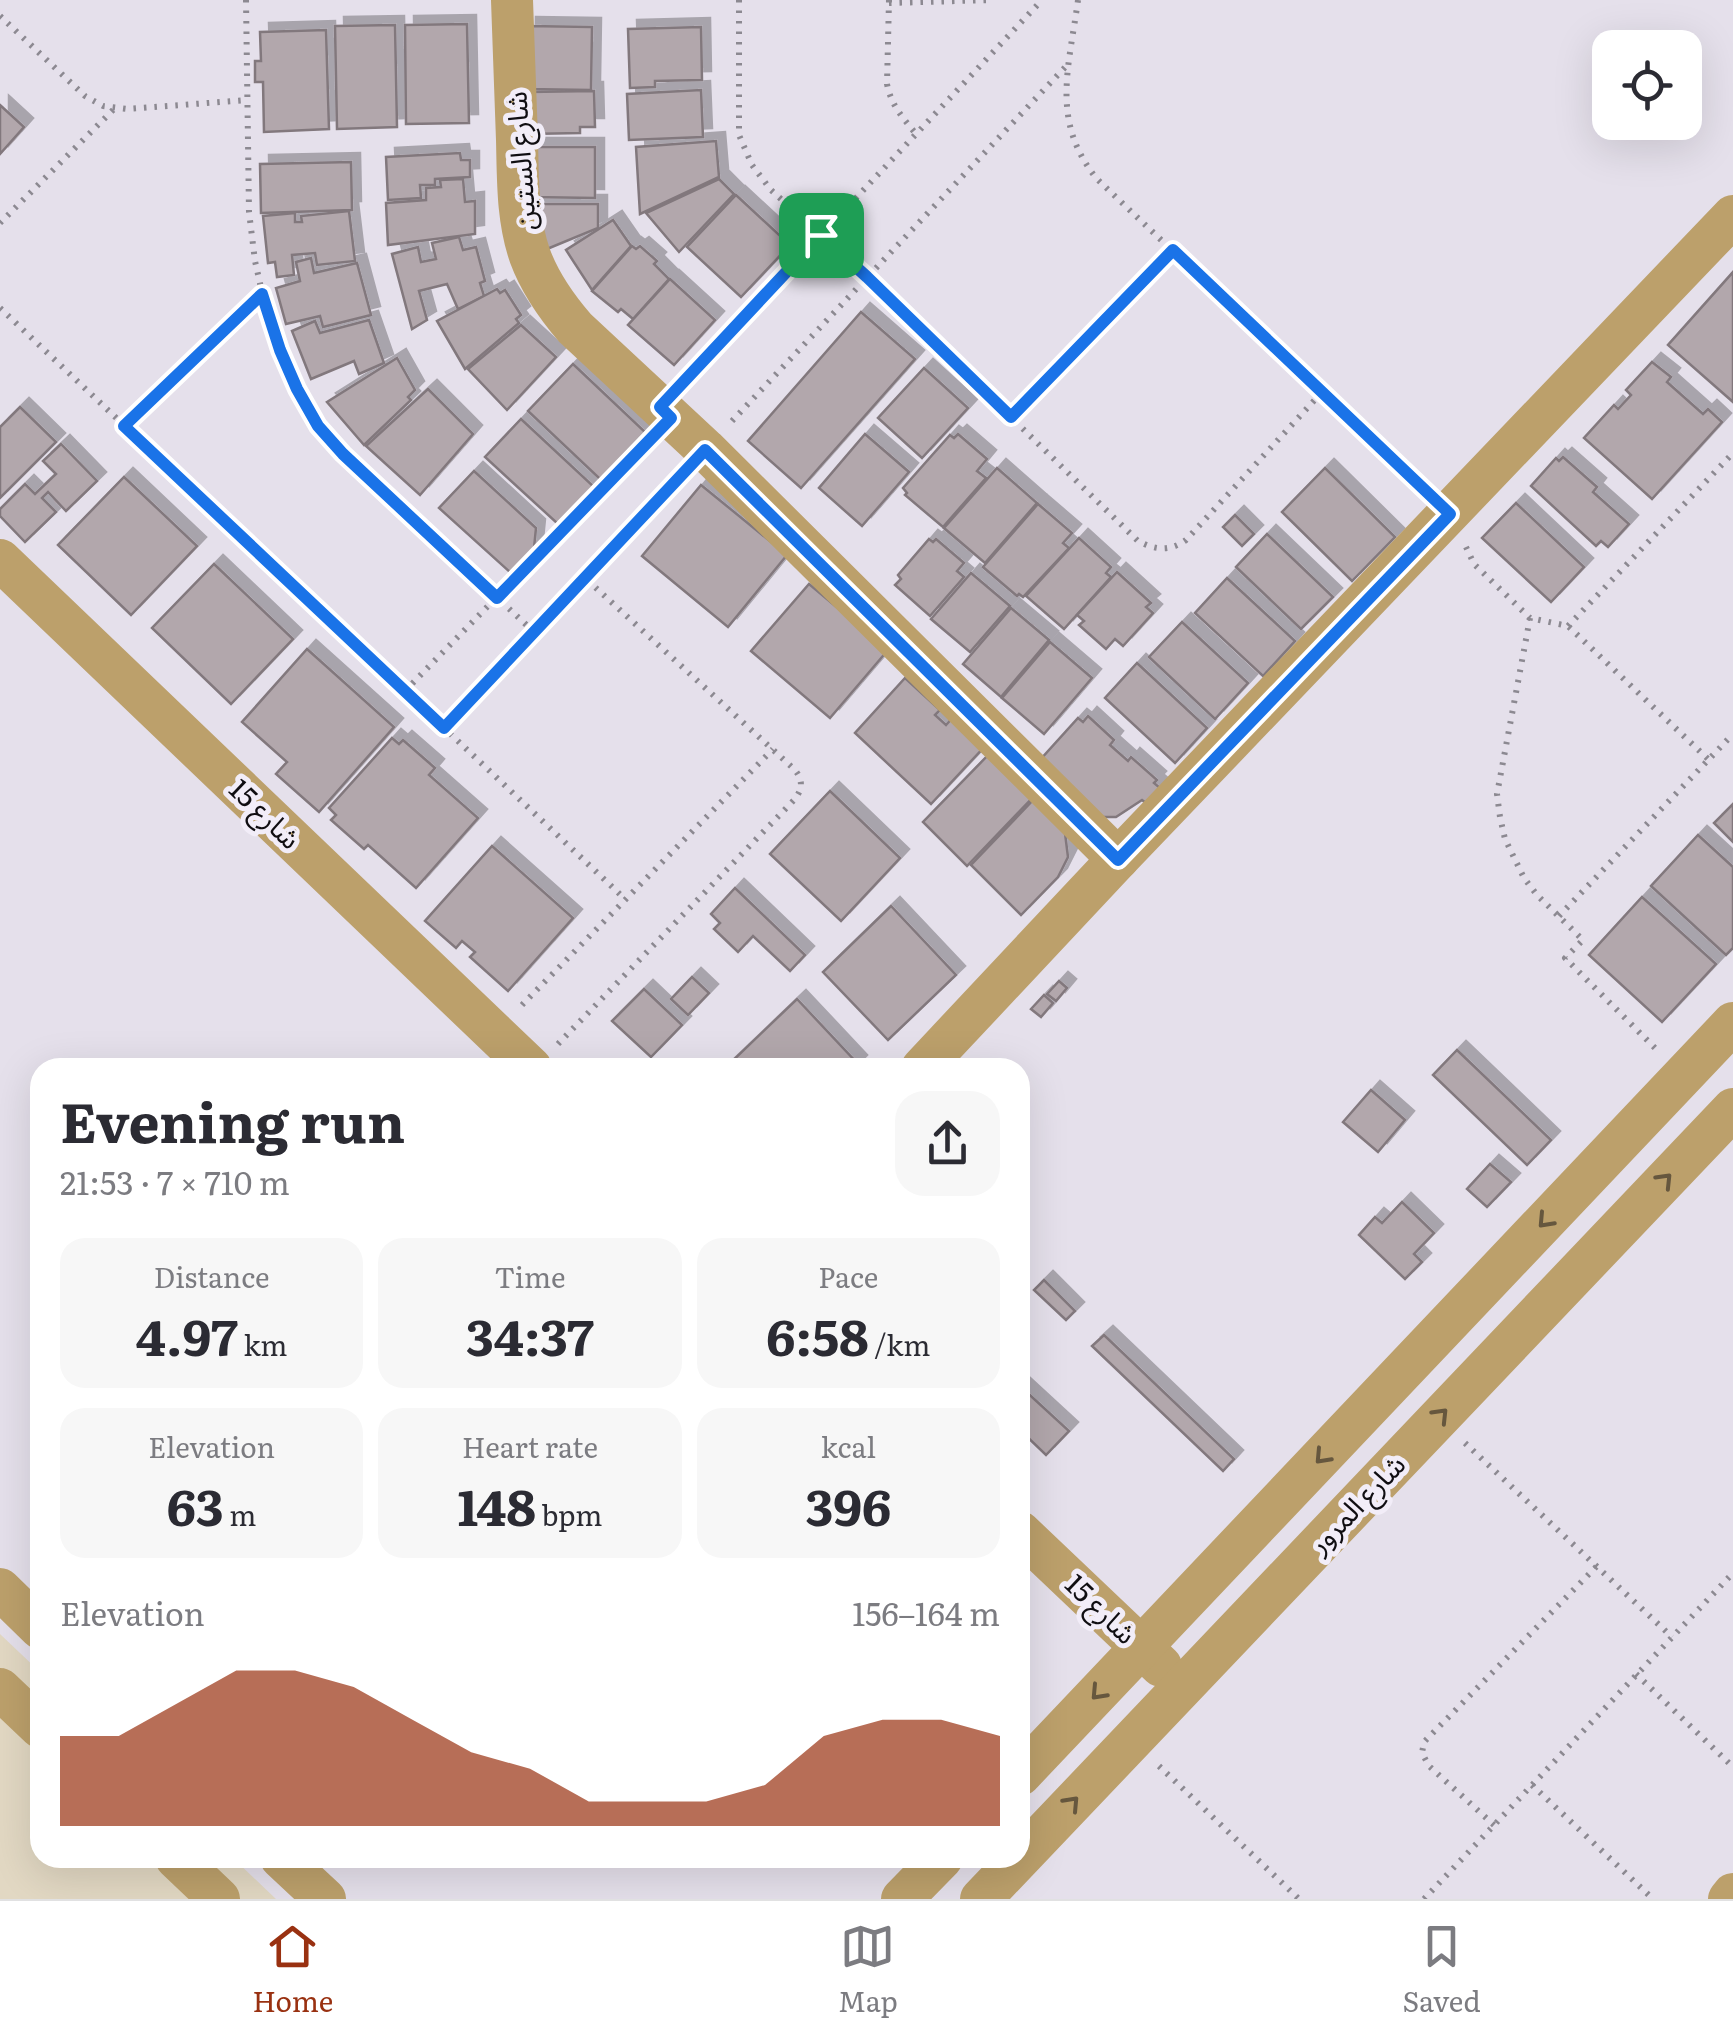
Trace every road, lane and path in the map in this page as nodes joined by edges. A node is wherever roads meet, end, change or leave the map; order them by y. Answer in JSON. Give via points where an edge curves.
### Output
{"nodes":[{"id":1,"x":246,"y":0,"type":"edge"},
{"id":2,"x":512,"y":0,"type":"edge"},
{"id":3,"x":739,"y":0,"type":"edge"},
{"id":4,"x":991,"y":0,"type":"edge"},
{"id":5,"x":1042,"y":0,"type":"edge"},
{"id":6,"x":1078,"y":0,"type":"edge"},
{"id":7,"x":889,"y":1,"type":"edge"},
{"id":8,"x":0,"y":16,"type":"edge"},
{"id":9,"x":1070,"y":62,"type":"junction"},
{"id":10,"x":248,"y":100,"type":"junction"},
{"id":11,"x":115,"y":108,"type":"junction"},
{"id":12,"x":916,"y":134,"type":"junction"},
{"id":13,"x":1733,"y":216,"type":"edge"},
{"id":14,"x":0,"y":223,"type":"edge"},
{"id":15,"x":821,"y":235,"type":"junction"},
{"id":16,"x":1173,"y":250,"type":"junction"},
{"id":17,"x":867,"y":277,"type":"junction"},
{"id":18,"x":262,"y":294,"type":"junction"},
{"id":19,"x":0,"y":308,"type":"edge"},
{"id":20,"x":1322,"y":392,"type":"junction"},
{"id":21,"x":666,"y":412,"type":"junction"},
{"id":22,"x":1011,"y":417,"type":"junction"},
{"id":23,"x":124,"y":426,"type":"junction"},
{"id":24,"x":705,"y":450,"type":"junction"},
{"id":25,"x":1733,"y":453,"type":"edge"},
{"id":26,"x":1450,"y":514,"type":"junction"},
{"id":27,"x":0,"y":560,"type":"edge"},
{"id":28,"x":584,"y":578,"type":"junction"},
{"id":29,"x":497,"y":598,"type":"junction"},
{"id":30,"x":1530,"y":618,"type":"junction"},
{"id":31,"x":1568,"y":626,"type":"junction"},
{"id":32,"x":534,"y":632,"type":"junction"},
{"id":33,"x":405,"y":691,"type":"junction"},
{"id":34,"x":444,"y":728,"type":"junction"},
{"id":35,"x":1733,"y":734,"type":"edge"},
{"id":36,"x":773,"y":749,"type":"junction"},
{"id":37,"x":1709,"y":760,"type":"junction"},
{"id":38,"x":1118,"y":860,"type":"junction"},
{"id":39,"x":625,"y":900,"type":"junction"},
{"id":40,"x":1559,"y":916,"type":"junction"},
{"id":41,"x":1733,"y":1024,"type":"edge"},
{"id":42,"x":494,"y":1033,"type":"junction"},
{"id":43,"x":537,"y":1058,"type":"edge"},
{"id":44,"x":542,"y":1058,"type":"edge"},
{"id":45,"x":931,"y":1058,"type":"edge"},
{"id":46,"x":1683,"y":1076,"type":"junction"},
{"id":47,"x":1733,"y":1109,"type":"edge"},
{"id":48,"x":1438,"y":1418,"type":"junction"},
{"id":49,"x":1030,"y":1542,"type":"edge"},
{"id":50,"x":1597,"y":1566,"type":"junction"},
{"id":51,"x":1733,"y":1573,"type":"edge"},
{"id":52,"x":0,"y":1590,"type":"edge"},
{"id":53,"x":30,"y":1618,"type":"edge"},
{"id":54,"x":1672,"y":1637,"type":"junction"},
{"id":55,"x":1141,"y":1647,"type":"junction"},
{"id":56,"x":1636,"y":1674,"type":"junction"},
{"id":57,"x":1182,"y":1686,"type":"junction"},
{"id":58,"x":0,"y":1689,"type":"edge"},
{"id":59,"x":30,"y":1718,"type":"edge"},
{"id":60,"x":1132,"y":1740,"type":"junction"},
{"id":61,"x":1030,"y":1764,"type":"edge"},
{"id":62,"x":1733,"y":1767,"type":"edge"},
{"id":63,"x":1532,"y":1785,"type":"junction"},
{"id":64,"x":1494,"y":1825,"type":"junction"},
{"id":65,"x":1030,"y":1847,"type":"edge"},
{"id":66,"x":187,"y":1868,"type":"edge"},
{"id":67,"x":292,"y":1868,"type":"edge"},
{"id":68,"x":932,"y":1868,"type":"edge"},
{"id":69,"x":1010,"y":1868,"type":"edge"},
{"id":70,"x":220,"y":1899,"type":"edge"},
{"id":71,"x":325,"y":1899,"type":"edge"},
{"id":72,"x":902,"y":1899,"type":"edge"},
{"id":73,"x":981,"y":1899,"type":"edge"},
{"id":74,"x":1299,"y":1899,"type":"edge"},
{"id":75,"x":1424,"y":1899,"type":"edge"},
{"id":76,"x":1653,"y":1899,"type":"edge"}],
"edges":[{"from":1,"to":10,"type":"path"},
{"from":2,"to":21,"type":"street","name":"شارع الستين","via":[[518,192],[530,256],[575,328]]},
{"from":3,"to":15,"type":"path","via":[[739,135],[771,190]]},
{"from":4,"to":7,"type":"path"},
{"from":5,"to":12,"type":"path"},
{"from":6,"to":9,"type":"path"},
{"from":7,"to":12,"type":"path","via":[[890,96]]},
{"from":8,"to":11,"type":"path","via":[[85,96]]},
{"from":9,"to":16,"type":"path","via":[[1066,104],[1075,146],[1098,179]]},
{"from":9,"to":17,"type":"path"},
{"from":10,"to":11,"type":"path"},
{"from":10,"to":18,"type":"path","via":[[249,212]]},
{"from":11,"to":14,"type":"path"},
{"from":12,"to":15,"type":"path"},
{"from":13,"to":26,"type":"street"},
{"from":15,"to":17,"type":"path"},
{"from":15,"to":21,"type":"path"},
{"from":16,"to":20,"type":"path"},
{"from":16,"to":22,"type":"path"},
{"from":17,"to":22,"type":"path"},
{"from":17,"to":24,"type":"path"},
{"from":18,"to":23,"type":"path"},
{"from":18,"to":29,"type":"path","via":[[280,350],[318,426]]},
{"from":19,"to":23,"type":"path"},
{"from":20,"to":22,"type":"path","via":[[1186,540],[1165,549],[1138,541]]},
{"from":20,"to":26,"type":"path"},
{"from":21,"to":24,"type":"street","name":"شارع الستين"},
{"from":21,"to":29,"type":"path"},
{"from":23,"to":33,"type":"path"},
{"from":24,"to":28,"type":"path"},
{"from":24,"to":38,"type":"street","name":"شارع الستين"},
{"from":25,"to":31,"type":"path"},
{"from":26,"to":30,"type":"path","via":[[1474,564]]},
{"from":26,"to":38,"type":"street"},
{"from":27,"to":42,"type":"street","name":"شارع 15"},
{"from":28,"to":32,"type":"path"},
{"from":28,"to":36,"type":"path"},
{"from":29,"to":32,"type":"path"},
{"from":29,"to":33,"type":"path"},
{"from":30,"to":31,"type":"path"},
{"from":30,"to":40,"type":"path","via":[[1497,794],[1514,860]]},
{"from":31,"to":37,"type":"path"},
{"from":32,"to":34,"type":"path"},
{"from":33,"to":34,"type":"path"},
{"from":34,"to":39,"type":"path"},
{"from":35,"to":37,"type":"path"},
{"from":36,"to":39,"type":"path"},
{"from":36,"to":44,"type":"path","via":[[800,775],[800,792]]},
{"from":37,"to":40,"type":"path"},
{"from":38,"to":45,"type":"street"},
{"from":39,"to":42,"type":"path"},
{"from":40,"to":46,"type":"path","via":[[1582,940],[1566,958]]},
{"from":41,"to":46,"type":"street","name":"شارع المرور"},
{"from":42,"to":43,"type":"street","name":"شارع 15"},
{"from":46,"to":55,"type":"street","name":"شارع المرور","one_way":true},
{"from":48,"to":47,"type":"street","name":"شارع المرور","one_way":true},
{"from":48,"to":50,"type":"path"},
{"from":48,"to":57,"type":"street","name":"شارع المرور"},
{"from":49,"to":55,"type":"street","name":"شارع 15"},
{"from":50,"to":54,"type":"path"},
{"from":50,"to":64,"type":"path","via":[[1424,1742],[1429,1766]]},
{"from":51,"to":54,"type":"path"},
{"from":52,"to":53,"type":"street"},
{"from":54,"to":56,"type":"path"},
{"from":55,"to":57,"type":"street","name":"شارع 15"},
{"from":55,"to":61,"type":"street","name":"شارع المرور","one_way":true},
{"from":56,"to":62,"type":"path"},
{"from":56,"to":63,"type":"path"},
{"from":57,"to":60,"type":"street","name":"شارع المرور"},
{"from":58,"to":59,"type":"street"},
{"from":65,"to":60,"type":"street","name":"شارع المرور","one_way":true},
{"from":60,"to":74,"type":"path"},
{"from":63,"to":64,"type":"path"},
{"from":63,"to":76,"type":"path"},
{"from":64,"to":75,"type":"path"},
{"from":66,"to":70,"type":"street"},
{"from":67,"to":71,"type":"street"},
{"from":68,"to":72,"type":"street"},
{"from":73,"to":69,"type":"street","name":"شارع المرور","one_way":true}]}
